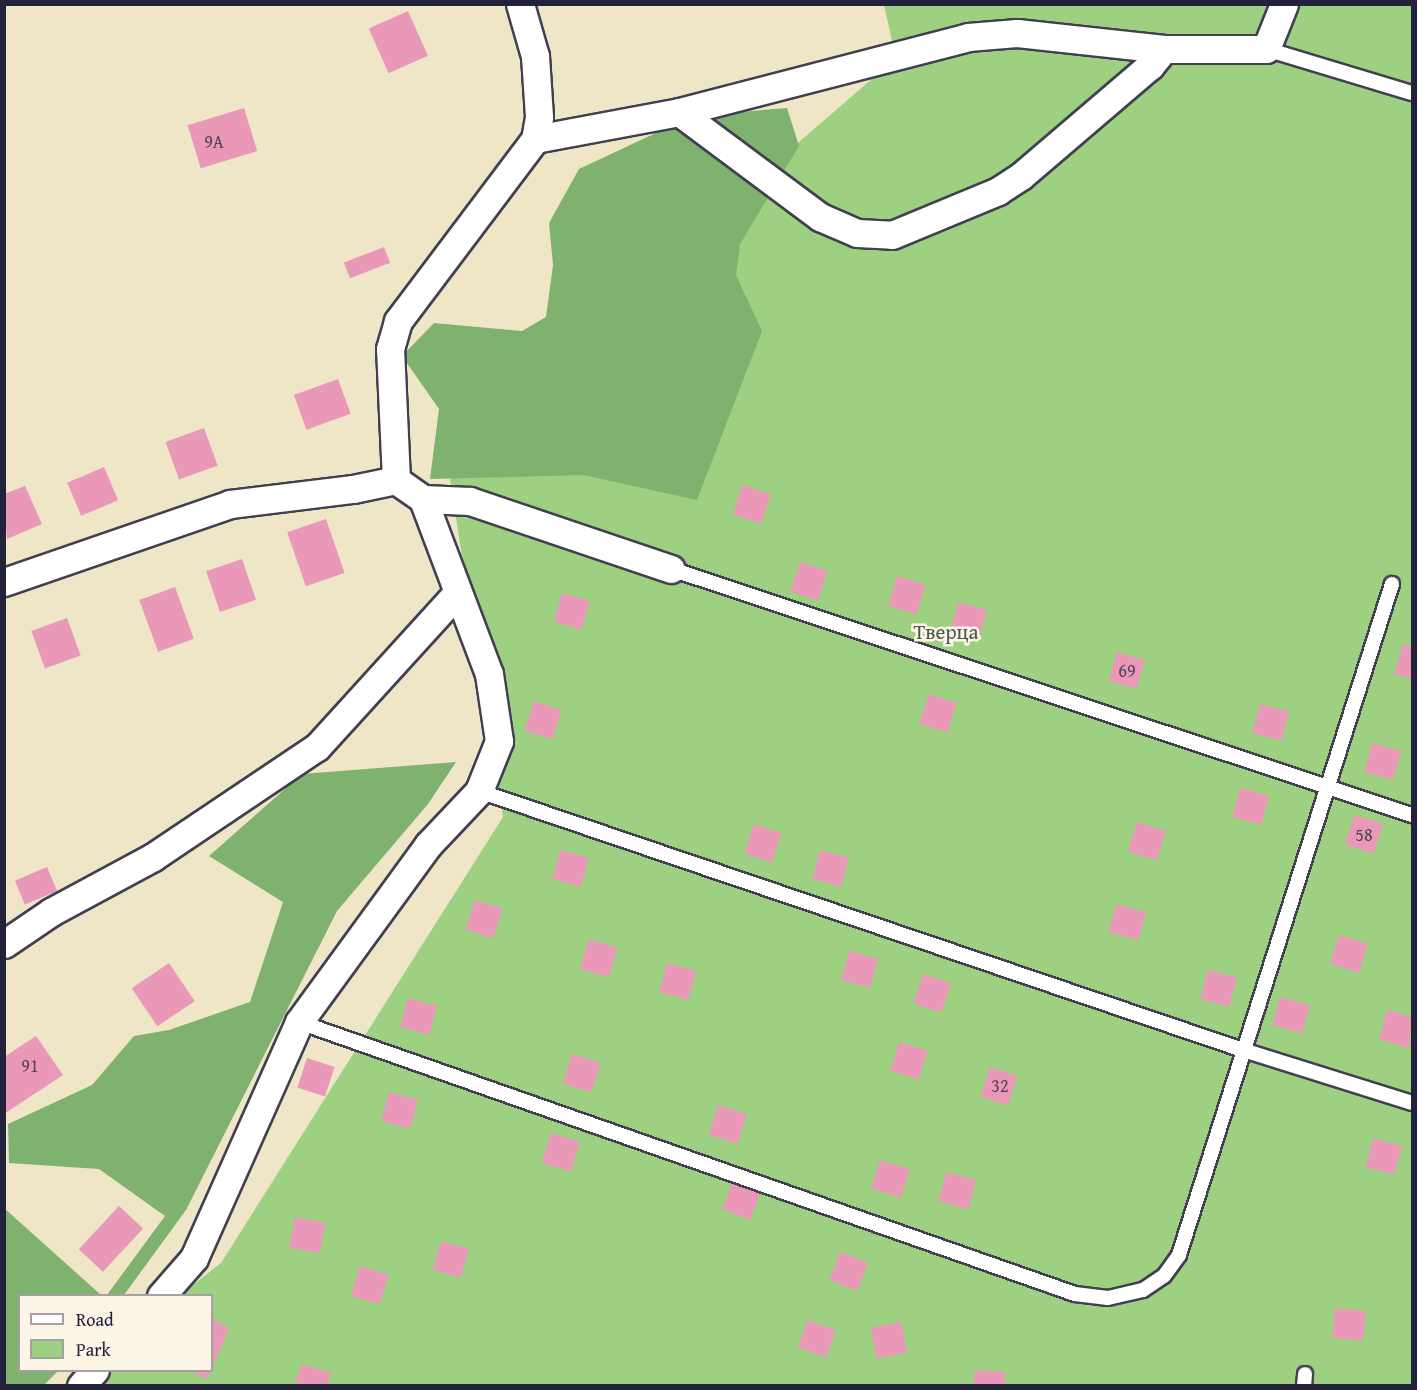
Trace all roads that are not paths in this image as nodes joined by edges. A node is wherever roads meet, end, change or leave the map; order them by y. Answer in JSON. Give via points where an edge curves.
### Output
{"nodes":[{"id":1,"x":520,"y":4,"type":"edge"},
{"id":2,"x":1284,"y":4,"type":"edge"},
{"id":3,"x":1164,"y":49,"type":"junction"},
{"id":4,"x":1266,"y":50,"type":"junction"},
{"id":5,"x":1413,"y":93,"type":"edge"},
{"id":6,"x":679,"y":112,"type":"junction"},
{"id":7,"x":535,"y":139,"type":"junction"},
{"id":8,"x":396,"y":480,"type":"junction"},
{"id":9,"x":423,"y":499,"type":"junction"},
{"id":10,"x":671,"y":569,"type":"joint"},
{"id":11,"x":4,"y":582,"type":"edge"},
{"id":12,"x":1392,"y":584,"type":"dead end"},
{"id":13,"x":458,"y":593,"type":"junction"},
{"id":14,"x":1327,"y":788,"type":"junction"},
{"id":15,"x":479,"y":791,"type":"junction"},
{"id":16,"x":1413,"y":815,"type":"edge"},
{"id":17,"x":4,"y":944,"type":"edge"},
{"id":18,"x":298,"y":1022,"type":"junction"},
{"id":19,"x":1243,"y":1050,"type":"junction"},
{"id":20,"x":1413,"y":1102,"type":"edge"},
{"id":21,"x":163,"y":1294,"type":"edge"},
{"id":22,"x":94,"y":1372,"type":"edge"},
{"id":23,"x":81,"y":1386,"type":"edge"}],
"edges":[{"from":1,"to":7,"type":"street","via":[[535,56],[539,117]]},
{"from":2,"to":4,"type":"street"},
{"from":3,"to":4,"type":"street"},
{"from":3,"to":6,"type":"street","via":[[1017,33],[968,37]]},
{"from":3,"to":6,"type":"street","via":[[1150,66],[1021,176],[998,191],[892,235],[857,233],[820,217]]},
{"from":4,"to":5,"type":"lane"},
{"from":6,"to":7,"type":"street"},
{"from":7,"to":8,"type":"street","via":[[398,321],[390,349]]},
{"from":8,"to":9,"type":"street"},
{"from":8,"to":11,"type":"street","via":[[230,504]]},
{"from":9,"to":10,"type":"street","via":[[470,501]]},
{"from":9,"to":13,"type":"street"},
{"from":10,"to":14,"type":"lane"},
{"from":12,"to":14,"type":"lane"},
{"from":13,"to":15,"type":"street","via":[[489,674],[500,727],[499,741]]},
{"from":13,"to":17,"type":"street","via":[[317,747],[153,857],[51,912]]},
{"from":14,"to":16,"type":"lane"},
{"from":14,"to":19,"type":"lane"},
{"from":15,"to":18,"type":"street","via":[[428,844]]},
{"from":15,"to":19,"type":"lane"},
{"from":18,"to":19,"type":"lane","via":[[1075,1294],[1108,1298],[1143,1290],[1164,1276],[1179,1255]]},
{"from":18,"to":21,"type":"street","via":[[194,1258]]},
{"from":19,"to":20,"type":"lane"},
{"from":22,"to":23,"type":"street"}]}
